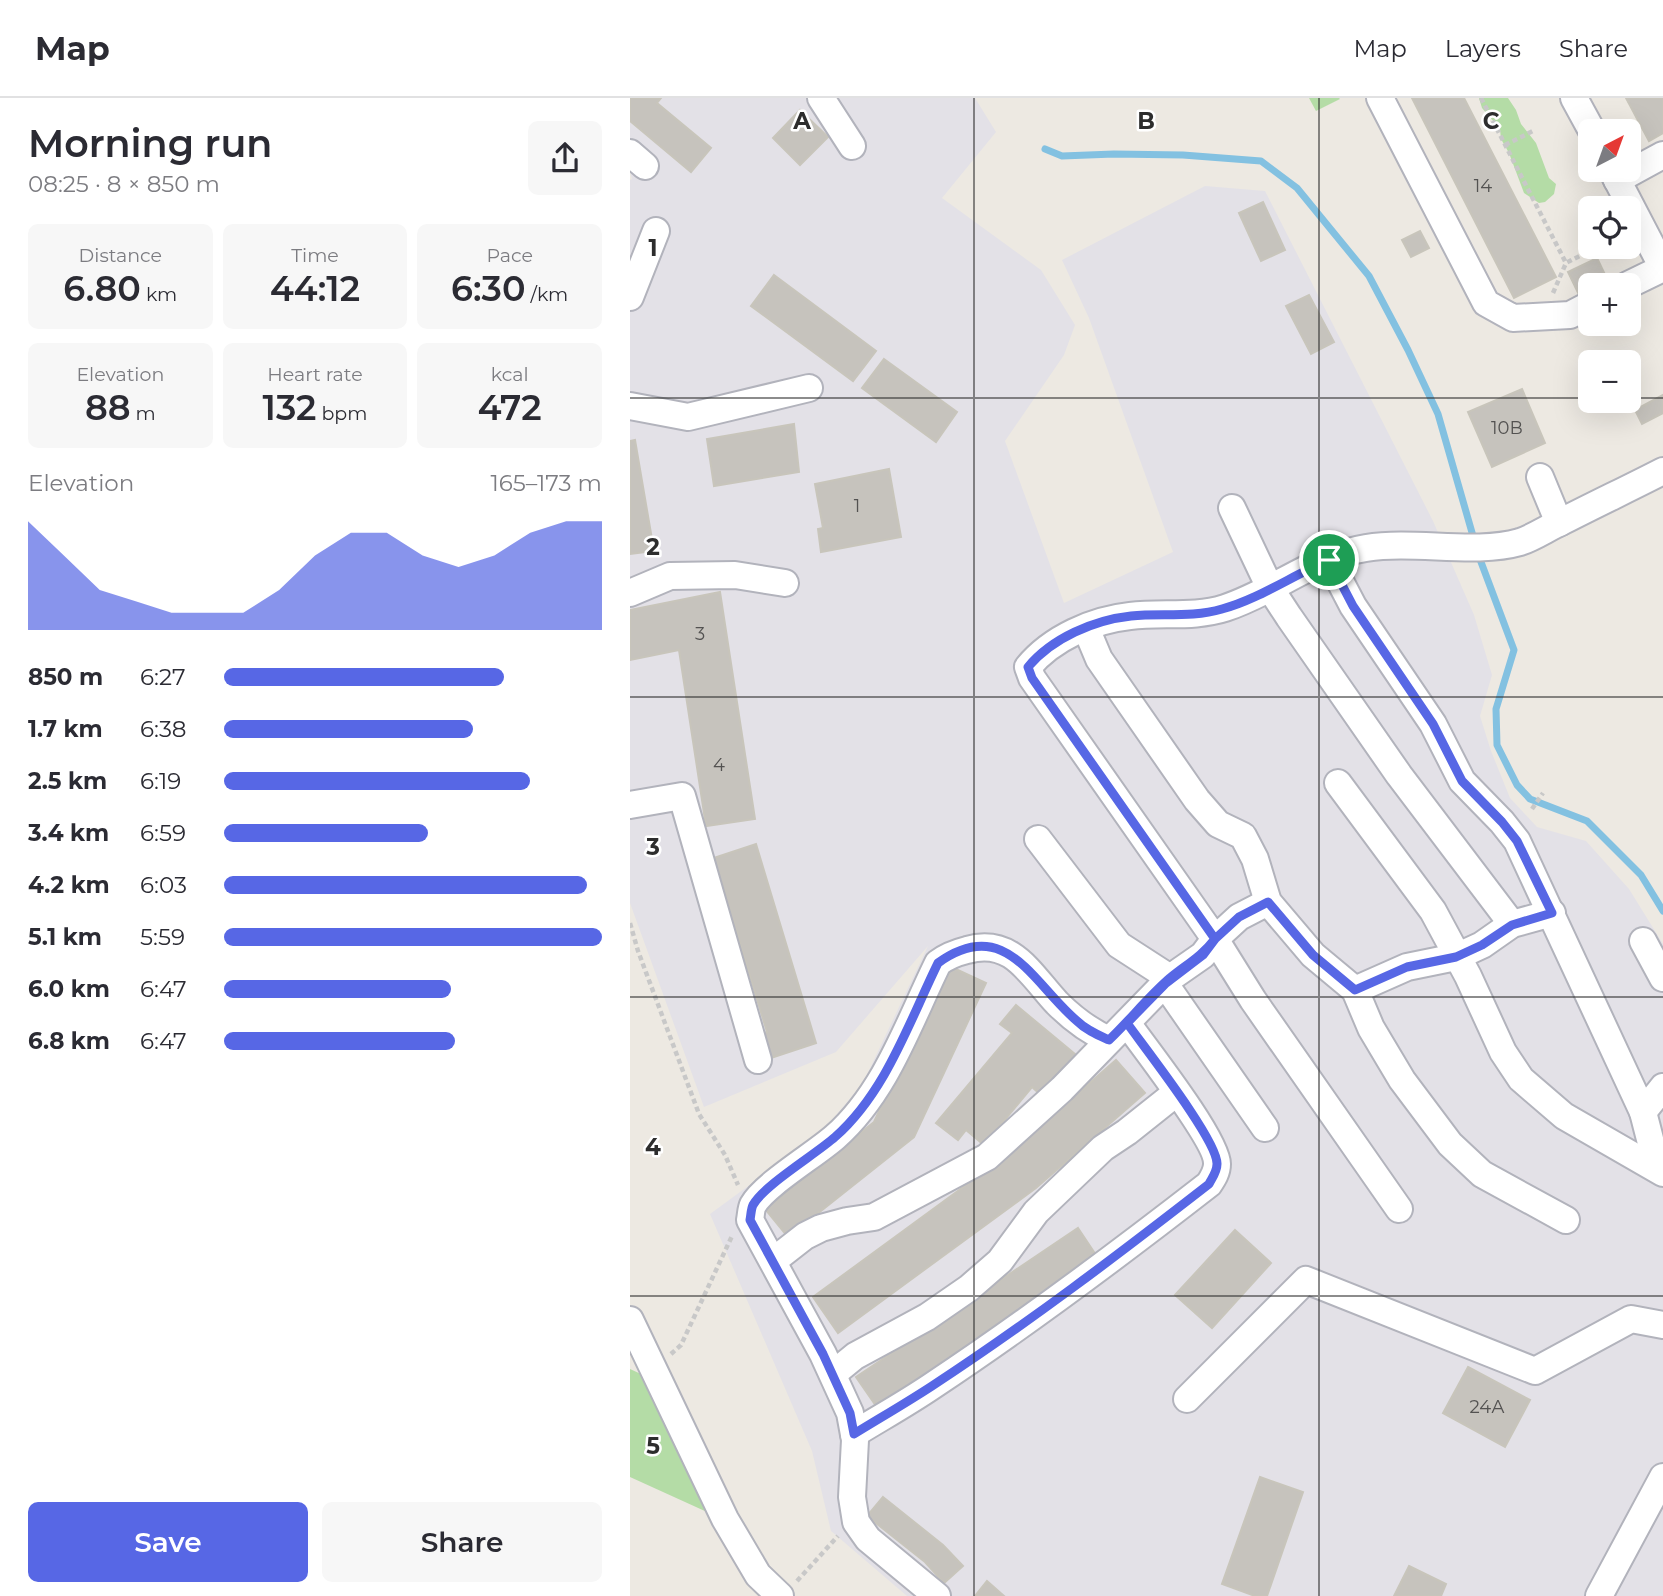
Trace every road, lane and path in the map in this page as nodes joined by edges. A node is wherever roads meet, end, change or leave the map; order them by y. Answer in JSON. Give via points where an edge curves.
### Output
{"nodes":[{"id":1,"x":821,"y":98,"type":"edge"},
{"id":2,"x":1380,"y":98,"type":"edge"},
{"id":3,"x":1481,"y":98,"type":"edge"},
{"id":4,"x":1574,"y":98,"type":"edge"},
{"id":5,"x":1585,"y":119,"type":"edge"},
{"id":6,"x":1535,"y":130,"type":"dead end"},
{"id":7,"x":1505,"y":145,"type":"junction"},
{"id":8,"x":852,"y":146,"type":"dead end"},
{"id":9,"x":1663,"y":155,"type":"edge"},
{"id":10,"x":1642,"y":164,"type":"edge"},
{"id":11,"x":1618,"y":182,"type":"edge"},
{"id":12,"x":656,"y":231,"type":"dead end"},
{"id":13,"x":1578,"y":257,"type":"edge"},
{"id":14,"x":1663,"y":268,"type":"edge"},
{"id":15,"x":1641,"y":279,"type":"edge"},
{"id":16,"x":630,"y":297,"type":"edge"},
{"id":17,"x":1578,"y":311,"type":"edge"},
{"id":18,"x":809,"y":388,"type":"dead end"},
{"id":19,"x":630,"y":407,"type":"edge"},
{"id":20,"x":1663,"y":471,"type":"edge"},
{"id":21,"x":1540,"y":477,"type":"dead end"},
{"id":22,"x":1232,"y":508,"type":"dead end"},
{"id":23,"x":1559,"y":523,"type":"junction"},
{"id":24,"x":1329,"y":560,"type":"junction"},
{"id":25,"x":785,"y":583,"type":"dead end"},
{"id":26,"x":1270,"y":588,"type":"junction"},
{"id":27,"x":630,"y":593,"type":"edge"},
{"id":28,"x":1086,"y":628,"type":"junction"},
{"id":29,"x":1338,"y":783,"type":"dead end"},
{"id":30,"x":1543,"y":793,"type":"dead end"},
{"id":31,"x":630,"y":805,"type":"edge"},
{"id":32,"x":1532,"y":809,"type":"dead end"},
{"id":33,"x":1038,"y":839,"type":"dead end"},
{"id":34,"x":1268,"y":902,"type":"junction"},
{"id":35,"x":1552,"y":913,"type":"junction"},
{"id":36,"x":630,"y":923,"type":"edge"},
{"id":37,"x":1512,"y":925,"type":"junction"},
{"id":38,"x":1215,"y":939,"type":"junction"},
{"id":39,"x":1643,"y":941,"type":"dead end"},
{"id":40,"x":1456,"y":957,"type":"junction"},
{"id":41,"x":1663,"y":978,"type":"edge"},
{"id":42,"x":1168,"y":981,"type":"junction"},
{"id":43,"x":1355,"y":990,"type":"junction"},
{"id":44,"x":1118,"y":1032,"type":"junction"},
{"id":45,"x":758,"y":1060,"type":"dead end"},
{"id":46,"x":1663,"y":1087,"type":"edge"},
{"id":47,"x":1176,"y":1093,"type":"junction"},
{"id":48,"x":1643,"y":1112,"type":"junction"},
{"id":49,"x":1265,"y":1128,"type":"dead end"},
{"id":50,"x":1663,"y":1171,"type":"edge"},
{"id":51,"x":1399,"y":1209,"type":"dead end"},
{"id":52,"x":750,"y":1220,"type":"junction"},
{"id":53,"x":1566,"y":1220,"type":"dead end"},
{"id":54,"x":772,"y":1261,"type":"junction"},
{"id":55,"x":630,"y":1320,"type":"edge"},
{"id":56,"x":1663,"y":1325,"type":"edge"},
{"id":57,"x":656,"y":1370,"type":"junction"},
{"id":58,"x":833,"y":1374,"type":"junction"},
{"id":59,"x":1187,"y":1399,"type":"dead end"},
{"id":60,"x":854,"y":1434,"type":"junction"},
{"id":61,"x":1663,"y":1477,"type":"edge"},
{"id":62,"x":853,"y":1506,"type":"junction"},
{"id":63,"x":787,"y":1590,"type":"edge"},
{"id":64,"x":937,"y":1596,"type":"edge"},
{"id":65,"x":1599,"y":1596,"type":"edge"}],
"edges":[{"from":1,"to":8,"type":"street"},
{"from":2,"to":17,"type":"street","via":[[1486,303],[1513,318]]},
{"from":3,"to":7,"type":"path"},
{"from":4,"to":5,"type":"street"},
{"from":6,"to":7,"type":"path"},
{"from":7,"to":13,"type":"path","via":[[1566,263]]},
{"from":9,"to":10,"type":"street"},
{"from":11,"to":14,"type":"street"},
{"from":12,"to":16,"type":"street"},
{"from":14,"to":15,"type":"street"},
{"from":18,"to":19,"type":"street","via":[[688,417]]},
{"from":20,"to":23,"type":"street"},
{"from":21,"to":23,"type":"street"},
{"from":22,"to":26,"type":"street"},
{"from":23,"to":24,"type":"street","via":[[1520,541],[1477,546],[1391,545],[1363,548]]},
{"from":24,"to":26,"type":"street"},
{"from":24,"to":35,"type":"street","via":[[1353,606],[1433,724],[1462,781],[1517,841]]},
{"from":25,"to":27,"type":"street","via":[[735,575],[670,576]]},
{"from":26,"to":28,"type":"street","via":[[1223,609],[1132,616]]},
{"from":26,"to":37,"type":"street","via":[[1399,775]]},
{"from":28,"to":34,"type":"street","via":[[1100,659],[1198,800],[1218,824],[1243,836]]},
{"from":28,"to":38,"type":"street","via":[[1039,654],[1028,667],[1032,678]]},
{"from":29,"to":40,"type":"street","via":[[1433,911]]},
{"from":30,"to":32,"type":"path"},
{"from":31,"to":45,"type":"street","via":[[682,796]]},
{"from":33,"to":42,"type":"street","via":[[1119,945]]},
{"from":34,"to":38,"type":"street","via":[[1239,917]]},
{"from":34,"to":43,"type":"street","via":[[1313,955]]},
{"from":35,"to":37,"type":"street"},
{"from":35,"to":48,"type":"street"},
{"from":36,"to":52,"type":"path","via":[[699,1114],[725,1156]]},
{"from":37,"to":40,"type":"street"},
{"from":38,"to":42,"type":"street","via":[[1203,955]]},
{"from":38,"to":51,"type":"street"},
{"from":39,"to":41,"type":"street"},
{"from":40,"to":43,"type":"street","via":[[1407,967]]},
{"from":40,"to":50,"type":"street","via":[[1521,1079],[1564,1116]]},
{"from":42,"to":44,"type":"street"},
{"from":42,"to":49,"type":"street"},
{"from":43,"to":53,"type":"street","via":[[1396,1070],[1450,1144],[1482,1174]]},
{"from":44,"to":47,"type":"street"},
{"from":44,"to":52,"type":"street","via":[[1077,1022],[1014,957],[996,948],[982,946],[950,954],[938,963],[873,1095],[836,1136],[764,1192],[752,1206]]},
{"from":44,"to":54,"type":"street","via":[[987,1157],[874,1217],[821,1228]]},
{"from":46,"to":48,"type":"street"},
{"from":47,"to":58,"type":"street","via":[[1103,1149],[1036,1212],[1000,1261],[969,1288]]},
{"from":47,"to":60,"type":"street","via":[[1207,1137],[1217,1162],[1209,1184],[984,1350]]},
{"from":48,"to":50,"type":"street"},
{"from":52,"to":54,"type":"street"},
{"from":52,"to":57,"type":"path","via":[[729,1239],[681,1345]]},
{"from":54,"to":58,"type":"street"},
{"from":55,"to":57,"type":"street"},
{"from":56,"to":59,"type":"street","via":[[1631,1319],[1535,1371],[1306,1280]]},
{"from":57,"to":63,"type":"street","via":[[725,1519],[758,1575]]},
{"from":58,"to":60,"type":"street"},
{"from":60,"to":62,"type":"street"},
{"from":61,"to":65,"type":"street"},
{"from":62,"to":63,"type":"path","via":[[833,1543]]},
{"from":62,"to":64,"type":"street","via":[[856,1522],[868,1539]]}]}
